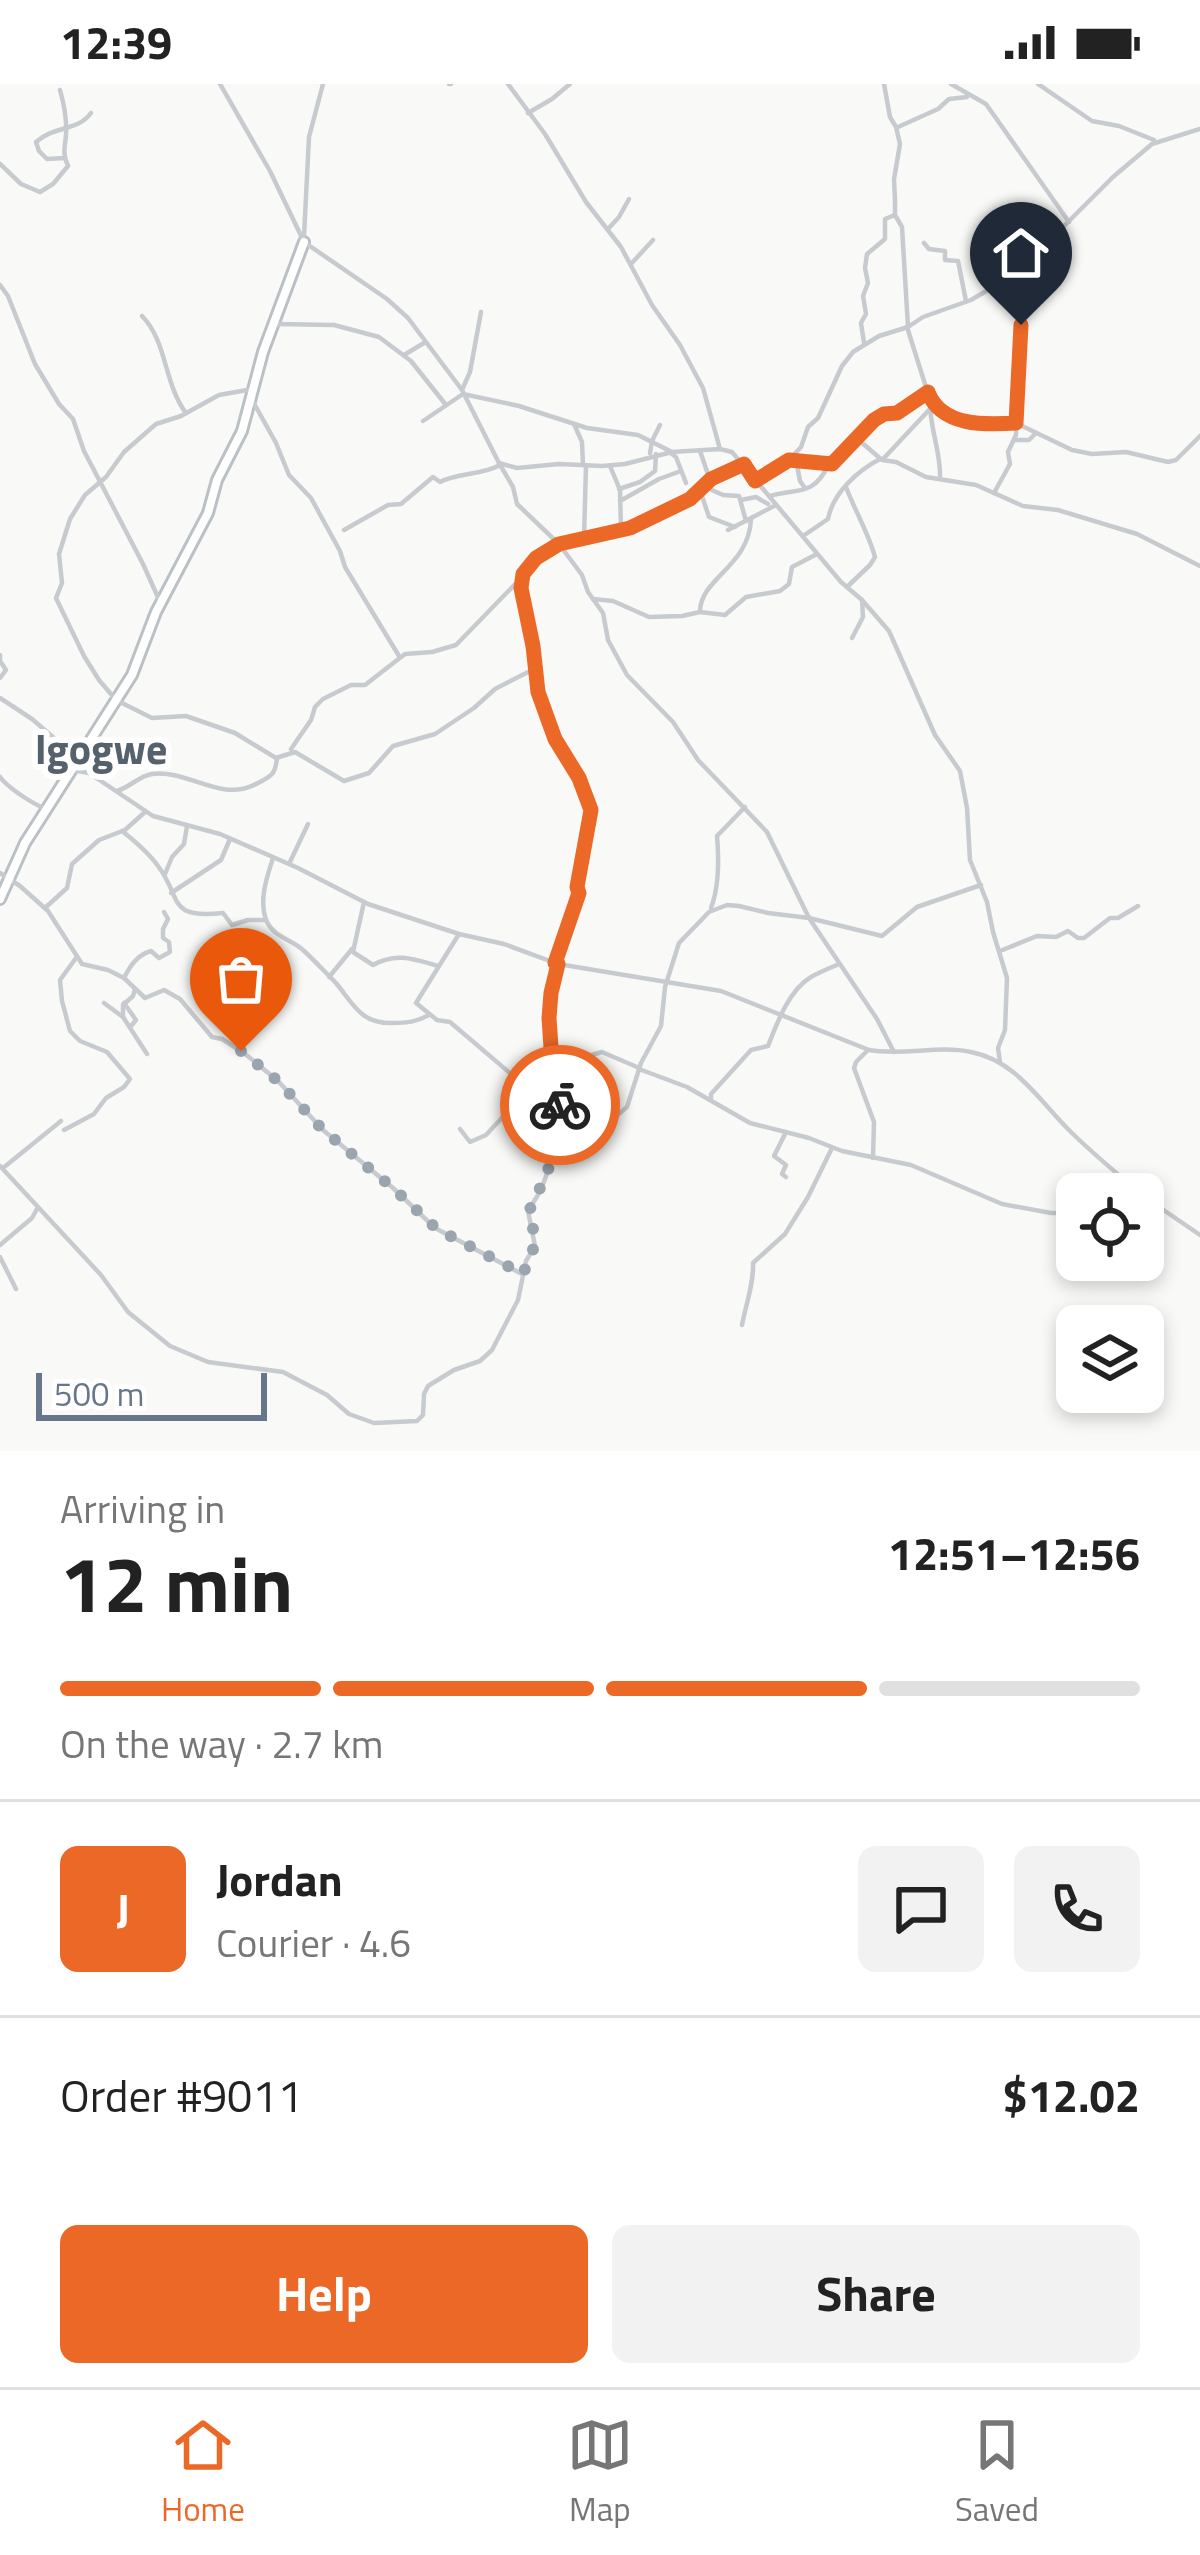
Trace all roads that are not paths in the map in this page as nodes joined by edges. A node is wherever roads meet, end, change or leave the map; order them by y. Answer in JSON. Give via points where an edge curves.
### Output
{"nodes":[{"id":1,"x":220,"y":84,"type":"edge"},
{"id":2,"x":323,"y":84,"type":"edge"},
{"id":3,"x":508,"y":84,"type":"edge"},
{"id":4,"x":571,"y":84,"type":"edge"},
{"id":5,"x":884,"y":84,"type":"edge"},
{"id":6,"x":951,"y":84,"type":"edge"},
{"id":7,"x":1038,"y":84,"type":"edge"},
{"id":8,"x":60,"y":90,"type":"dead end"},
{"id":9,"x":973,"y":96,"type":"junction"},
{"id":10,"x":528,"y":112,"type":"junction"},
{"id":11,"x":91,"y":113,"type":"dead end"},
{"id":12,"x":65,"y":127,"type":"junction"},
{"id":13,"x":896,"y":128,"type":"junction"},
{"id":14,"x":1200,"y":128,"type":"edge"},
{"id":15,"x":1157,"y":141,"type":"junction"},
{"id":16,"x":64,"y":158,"type":"junction"},
{"id":17,"x":0,"y":164,"type":"edge"},
{"id":18,"x":629,"y":199,"type":"dead end"},
{"id":19,"x":896,"y":215,"type":"junction"},
{"id":20,"x":1069,"y":222,"type":"junction"},
{"id":21,"x":608,"y":229,"type":"junction"},
{"id":22,"x":653,"y":241,"type":"dead end"},
{"id":23,"x":304,"y":242,"type":"junction"},
{"id":24,"x":924,"y":243,"type":"dead end"},
{"id":25,"x":1043,"y":254,"type":"junction"},
{"id":26,"x":631,"y":264,"type":"junction"},
{"id":27,"x":0,"y":285,"type":"edge"},
{"id":28,"x":966,"y":301,"type":"junction"},
{"id":29,"x":481,"y":312,"type":"dead end"},
{"id":30,"x":142,"y":316,"type":"dead end"},
{"id":31,"x":275,"y":323,"type":"junction"},
{"id":32,"x":908,"y":327,"type":"junction"},
{"id":33,"x":426,"y":342,"type":"junction"},
{"id":34,"x":864,"y":344,"type":"junction"},
{"id":35,"x":404,"y":356,"type":"junction"},
{"id":36,"x":463,"y":392,"type":"junction"},
{"id":37,"x":252,"y":393,"type":"junction"},
{"id":38,"x":929,"y":396,"type":"junction"},
{"id":39,"x":446,"y":405,"type":"junction"},
{"id":40,"x":929,"y":410,"type":"junction"},
{"id":41,"x":186,"y":413,"type":"junction"},
{"id":42,"x":422,"y":421,"type":"dead end"},
{"id":43,"x":1012,"y":423,"type":"junction"},
{"id":44,"x":574,"y":424,"type":"junction"},
{"id":45,"x":660,"y":425,"type":"dead end"},
{"id":46,"x":1036,"y":433,"type":"junction"},
{"id":47,"x":1200,"y":436,"type":"edge"},
{"id":48,"x":1015,"y":440,"type":"junction"},
{"id":49,"x":652,"y":441,"type":"junction"},
{"id":50,"x":853,"y":441,"type":"junction"},
{"id":51,"x":720,"y":449,"type":"junction"},
{"id":52,"x":670,"y":452,"type":"junction"},
{"id":53,"x":700,"y":452,"type":"junction"},
{"id":54,"x":650,"y":454,"type":"junction"},
{"id":55,"x":881,"y":459,"type":"junction"},
{"id":56,"x":793,"y":460,"type":"junction"},
{"id":57,"x":500,"y":464,"type":"junction"},
{"id":58,"x":744,"y":464,"type":"junction"},
{"id":59,"x":584,"y":465,"type":"junction"},
{"id":60,"x":609,"y":465,"type":"junction"},
{"id":61,"x":827,"y":465,"type":"junction"},
{"id":62,"x":517,"y":468,"type":"junction"},
{"id":63,"x":681,"y":471,"type":"junction"},
{"id":64,"x":940,"y":479,"type":"junction"},
{"id":65,"x":710,"y":480,"type":"junction"},
{"id":66,"x":755,"y":481,"type":"junction"},
{"id":67,"x":100,"y":482,"type":"junction"},
{"id":68,"x":686,"y":482,"type":"dead end"},
{"id":69,"x":513,"y":487,"type":"junction"},
{"id":70,"x":845,"y":487,"type":"junction"},
{"id":71,"x":701,"y":488,"type":"junction"},
{"id":72,"x":619,"y":489,"type":"junction"},
{"id":73,"x":805,"y":489,"type":"junction"},
{"id":74,"x":994,"y":493,"type":"junction"},
{"id":75,"x":741,"y":500,"type":"junction"},
{"id":76,"x":620,"y":501,"type":"junction"},
{"id":77,"x":770,"y":502,"type":"junction"},
{"id":78,"x":757,"y":506,"type":"dead end"},
{"id":79,"x":759,"y":515,"type":"junction"},
{"id":80,"x":748,"y":520,"type":"junction"},
{"id":81,"x":344,"y":530,"type":"dead end"},
{"id":82,"x":621,"y":530,"type":"junction"},
{"id":83,"x":803,"y":536,"type":"junction"},
{"id":84,"x":584,"y":538,"type":"junction"},
{"id":85,"x":559,"y":544,"type":"junction"},
{"id":86,"x":817,"y":554,"type":"junction"},
{"id":87,"x":1200,"y":566,"type":"edge"},
{"id":88,"x":522,"y":577,"type":"junction"},
{"id":89,"x":847,"y":587,"type":"junction"},
{"id":90,"x":593,"y":598,"type":"junction"},
{"id":91,"x":862,"y":600,"type":"junction"},
{"id":92,"x":160,"y":604,"type":"junction"},
{"id":93,"x":700,"y":612,"type":"junction"},
{"id":94,"x":852,"y":638,"type":"dead end"},
{"id":95,"x":0,"y":655,"type":"edge"},
{"id":96,"x":400,"y":658,"type":"junction"},
{"id":97,"x":534,"y":669,"type":"junction"},
{"id":98,"x":0,"y":678,"type":"edge"},
{"id":99,"x":0,"y":698,"type":"edge"},
{"id":100,"x":116,"y":700,"type":"junction"},
{"id":101,"x":290,"y":752,"type":"junction"},
{"id":102,"x":277,"y":758,"type":"junction"},
{"id":103,"x":78,"y":759,"type":"junction"},
{"id":104,"x":71,"y":770,"type":"junction"},
{"id":105,"x":2,"y":783,"type":"edge"},
{"id":106,"x":118,"y":791,"type":"junction"},
{"id":107,"x":746,"y":807,"type":"junction"},
{"id":108,"x":46,"y":809,"type":"junction"},
{"id":109,"x":145,"y":812,"type":"junction"},
{"id":110,"x":308,"y":824,"type":"dead end"},
{"id":111,"x":187,"y":826,"type":"junction"},
{"id":112,"x":122,"y":831,"type":"junction"},
{"id":113,"x":230,"y":839,"type":"junction"},
{"id":114,"x":273,"y":857,"type":"junction"},
{"id":115,"x":289,"y":864,"type":"junction"},
{"id":116,"x":7,"y":873,"type":"edge"},
{"id":117,"x":164,"y":876,"type":"junction"},
{"id":118,"x":980,"y":885,"type":"junction"},
{"id":119,"x":171,"y":893,"type":"junction"},
{"id":120,"x":0,"y":898,"type":"edge"},
{"id":121,"x":364,"y":902,"type":"junction"},
{"id":122,"x":1138,"y":906,"type":"dead end"},
{"id":123,"x":45,"y":908,"type":"junction"},
{"id":124,"x":709,"y":911,"type":"junction"},
{"id":125,"x":164,"y":912,"type":"dead end"},
{"id":126,"x":809,"y":918,"type":"junction"},
{"id":127,"x":266,"y":920,"type":"junction"},
{"id":128,"x":459,"y":934,"type":"junction"},
{"id":129,"x":352,"y":950,"type":"junction"},
{"id":130,"x":999,"y":951,"type":"junction"},
{"id":131,"x":76,"y":958,"type":"junction"},
{"id":132,"x":557,"y":963,"type":"junction"},
{"id":133,"x":839,"y":964,"type":"junction"},
{"id":134,"x":440,"y":967,"type":"junction"},
{"id":135,"x":329,"y":976,"type":"junction"},
{"id":136,"x":124,"y":978,"type":"junction"},
{"id":137,"x":669,"y":981,"type":"junction"},
{"id":138,"x":135,"y":989,"type":"junction"},
{"id":139,"x":104,"y":1003,"type":"dead end"},
{"id":140,"x":124,"y":1004,"type":"junction"},
{"id":141,"x":429,"y":1015,"type":"junction"},
{"id":142,"x":123,"y":1017,"type":"junction"},
{"id":143,"x":782,"y":1017,"type":"junction"},
{"id":144,"x":131,"y":1027,"type":"junction"},
{"id":145,"x":868,"y":1050,"type":"junction"},
{"id":146,"x":894,"y":1052,"type":"junction"},
{"id":147,"x":147,"y":1054,"type":"dead end"},
{"id":148,"x":1000,"y":1062,"type":"junction"},
{"id":149,"x":553,"y":1066,"type":"junction"},
{"id":150,"x":639,"y":1068,"type":"junction"},
{"id":151,"x":524,"y":1085,"type":"junction"},
{"id":152,"x":711,"y":1100,"type":"junction"},
{"id":153,"x":61,"y":1121,"type":"dead end"},
{"id":154,"x":460,"y":1129,"type":"dead end"},
{"id":155,"x":64,"y":1130,"type":"dead end"},
{"id":156,"x":786,"y":1132,"type":"junction"},
{"id":157,"x":832,"y":1148,"type":"junction"},
{"id":158,"x":570,"y":1155,"type":"dead end"},
{"id":159,"x":873,"y":1158,"type":"junction"},
{"id":160,"x":2,"y":1167,"type":"edge"},
{"id":161,"x":1117,"y":1173,"type":"edge"},
{"id":162,"x":785,"y":1178,"type":"dead end"},
{"id":163,"x":37,"y":1209,"type":"junction"},
{"id":164,"x":1164,"y":1210,"type":"edge"},
{"id":165,"x":1056,"y":1213,"type":"edge"},
{"id":166,"x":1200,"y":1235,"type":"edge"},
{"id":167,"x":0,"y":1245,"type":"edge"},
{"id":168,"x":0,"y":1257,"type":"edge"},
{"id":169,"x":523,"y":1274,"type":"junction"},
{"id":170,"x":16,"y":1289,"type":"dead end"},
{"id":171,"x":742,"y":1324,"type":"dead end"}],
"edges":[{"from":1,"to":23,"type":"street"},
{"from":2,"to":23,"type":"street","via":[[309,137]]},
{"from":3,"to":10,"type":"street"},
{"from":4,"to":10,"type":"street"},
{"from":5,"to":13,"type":"street"},
{"from":6,"to":9,"type":"street"},
{"from":7,"to":15,"type":"street","via":[[1092,121]]},
{"from":8,"to":12,"type":"street"},
{"from":9,"to":13,"type":"street","via":[[949,99]]},
{"from":9,"to":20,"type":"street"},
{"from":10,"to":21,"type":"street"},
{"from":11,"to":12,"type":"street"},
{"from":12,"to":16,"type":"street"},
{"from":12,"to":16,"type":"street","via":[[36,142],[47,159]]},
{"from":13,"to":19,"type":"street"},
{"from":14,"to":15,"type":"street"},
{"from":15,"to":20,"type":"street"},
{"from":16,"to":17,"type":"street","via":[[67,169],[40,192]]},
{"from":18,"to":21,"type":"street"},
{"from":19,"to":32,"type":"street"},
{"from":19,"to":34,"type":"street","via":[[886,218],[885,239],[867,254]]},
{"from":20,"to":25,"type":"street"},
{"from":21,"to":26,"type":"street"},
{"from":22,"to":26,"type":"street"},
{"from":23,"to":31,"type":"main road"},
{"from":23,"to":33,"type":"street","via":[[387,299]]},
{"from":24,"to":28,"type":"street","via":[[958,260]]},
{"from":25,"to":28,"type":"street"},
{"from":25,"to":43,"type":"street","via":[[1030,271]]},
{"from":26,"to":51,"type":"street","via":[[703,388]]},
{"from":27,"to":67,"type":"street"},
{"from":28,"to":32,"type":"street"},
{"from":29,"to":36,"type":"street"},
{"from":30,"to":41,"type":"street","via":[[155,330]]},
{"from":31,"to":35,"type":"street","via":[[336,325],[375,335]]},
{"from":31,"to":37,"type":"main road"},
{"from":32,"to":34,"type":"street"},
{"from":32,"to":38,"type":"street"},
{"from":33,"to":35,"type":"street"},
{"from":33,"to":36,"type":"street"},
{"from":34,"to":56,"type":"street","via":[[844,362]]},
{"from":35,"to":39,"type":"street"},
{"from":36,"to":39,"type":"street"},
{"from":36,"to":44,"type":"street"},
{"from":36,"to":57,"type":"street"},
{"from":37,"to":41,"type":"street","via":[[219,395]]},
{"from":37,"to":92,"type":"main road","via":[[208,513]]},
{"from":37,"to":96,"type":"street","via":[[289,475],[311,498]]},
{"from":38,"to":40,"type":"street"},
{"from":38,"to":43,"type":"street","via":[[966,422]]},
{"from":38,"to":50,"type":"street","via":[[881,416]]},
{"from":39,"to":42,"type":"street"},
{"from":40,"to":55,"type":"street"},
{"from":40,"to":64,"type":"street"},
{"from":41,"to":67,"type":"street","via":[[150,429]]},
{"from":43,"to":46,"type":"street"},
{"from":43,"to":48,"type":"street"},
{"from":44,"to":49,"type":"street"},
{"from":44,"to":59,"type":"street"},
{"from":45,"to":49,"type":"street"},
{"from":46,"to":47,"type":"street","via":[[1082,452],[1168,462]]},
{"from":46,"to":48,"type":"street"},
{"from":48,"to":74,"type":"street"},
{"from":49,"to":52,"type":"street"},
{"from":49,"to":54,"type":"street"},
{"from":50,"to":55,"type":"street"},
{"from":50,"to":61,"type":"street"},
{"from":51,"to":53,"type":"street"},
{"from":51,"to":58,"type":"street"},
{"from":52,"to":53,"type":"street"},
{"from":52,"to":54,"type":"street"},
{"from":52,"to":63,"type":"street"},
{"from":53,"to":65,"type":"street"},
{"from":54,"to":60,"type":"street"},
{"from":54,"to":72,"type":"street","via":[[655,471]]},
{"from":55,"to":64,"type":"street"},
{"from":55,"to":70,"type":"street"},
{"from":56,"to":61,"type":"street"},
{"from":56,"to":66,"type":"street"},
{"from":56,"to":73,"type":"street"},
{"from":57,"to":62,"type":"street"},
{"from":57,"to":69,"type":"street"},
{"from":57,"to":81,"type":"street","via":[[440,482],[433,477],[401,504]]},
{"from":58,"to":65,"type":"street"},
{"from":58,"to":66,"type":"street"},
{"from":59,"to":60,"type":"street"},
{"from":59,"to":62,"type":"street"},
{"from":59,"to":84,"type":"street"},
{"from":60,"to":72,"type":"street"},
{"from":61,"to":73,"type":"street"},
{"from":62,"to":69,"type":"street"},
{"from":63,"to":68,"type":"street"},
{"from":63,"to":76,"type":"street"},
{"from":64,"to":74,"type":"street"},
{"from":65,"to":71,"type":"street"},
{"from":66,"to":77,"type":"street"},
{"from":67,"to":92,"type":"street"},
{"from":67,"to":100,"type":"street","via":[[66,528],[55,596]]},
{"from":69,"to":85,"type":"street","via":[[517,504]]},
{"from":70,"to":83,"type":"street","via":[[828,519]]},
{"from":70,"to":89,"type":"street","via":[[875,556]]},
{"from":71,"to":75,"type":"street"},
{"from":71,"to":80,"type":"street","via":[[709,517],[731,529]]},
{"from":71,"to":82,"type":"street"},
{"from":72,"to":76,"type":"street"},
{"from":73,"to":77,"type":"street","via":[[773,493]]},
{"from":74,"to":87,"type":"street","via":[[1137,534]]},
{"from":75,"to":77,"type":"street"},
{"from":75,"to":80,"type":"street"},
{"from":76,"to":82,"type":"street"},
{"from":77,"to":79,"type":"street"},
{"from":77,"to":83,"type":"street"},
{"from":78,"to":79,"type":"street"},
{"from":79,"to":80,"type":"street"},
{"from":80,"to":93,"type":"street","via":[[744,550],[700,601]]},
{"from":82,"to":84,"type":"street"},
{"from":83,"to":86,"type":"street"},
{"from":84,"to":85,"type":"street"},
{"from":85,"to":88,"type":"street"},
{"from":85,"to":90,"type":"street"},
{"from":86,"to":89,"type":"street"},
{"from":86,"to":93,"type":"street","via":[[792,567],[783,590],[746,597],[723,615]]},
{"from":88,"to":96,"type":"street","via":[[461,641]]},
{"from":88,"to":97,"type":"street"},
{"from":89,"to":91,"type":"street"},
{"from":90,"to":93,"type":"street","via":[[649,617]]},
{"from":90,"to":107,"type":"street","via":[[626,675]]},
{"from":91,"to":94,"type":"street"},
{"from":91,"to":118,"type":"street","via":[[889,631],[935,735],[960,771]]},
{"from":92,"to":100,"type":"main road"},
{"from":95,"to":98,"type":"street"},
{"from":96,"to":101,"type":"street","via":[[365,685],[323,699]]},
{"from":97,"to":101,"type":"street","via":[[445,729],[393,746],[366,774],[342,781]]},
{"from":97,"to":132,"type":"street","via":[[553,734],[591,810],[579,893]]},
{"from":99,"to":103,"type":"street"},
{"from":100,"to":102,"type":"street","via":[[153,718],[186,716],[235,733]]},
{"from":100,"to":103,"type":"main road"},
{"from":101,"to":102,"type":"street"},
{"from":102,"to":106,"type":"street","via":[[272,777],[246,790],[150,774]]},
{"from":103,"to":104,"type":"main road"},
{"from":104,"to":106,"type":"street"},
{"from":104,"to":108,"type":"main road"},
{"from":105,"to":108,"type":"street"},
{"from":106,"to":109,"type":"street"},
{"from":107,"to":124,"type":"street","via":[[717,836]]},
{"from":107,"to":126,"type":"street","via":[[776,846]]},
{"from":108,"to":116,"type":"main road"},
{"from":109,"to":111,"type":"street"},
{"from":109,"to":112,"type":"street"},
{"from":110,"to":115,"type":"street"},
{"from":111,"to":113,"type":"street"},
{"from":111,"to":117,"type":"street"},
{"from":112,"to":117,"type":"street"},
{"from":112,"to":123,"type":"street","via":[[72,864],[67,888]]},
{"from":113,"to":114,"type":"street"},
{"from":113,"to":119,"type":"street","via":[[221,860]]},
{"from":114,"to":115,"type":"street"},
{"from":114,"to":127,"type":"street"},
{"from":115,"to":121,"type":"street"},
{"from":116,"to":120,"type":"main road"},
{"from":116,"to":123,"type":"street"},
{"from":117,"to":119,"type":"street"},
{"from":118,"to":126,"type":"street","via":[[917,908],[883,936]]},
{"from":118,"to":130,"type":"street"},
{"from":119,"to":127,"type":"street","via":[[184,910],[223,913],[232,925]]},
{"from":121,"to":128,"type":"street"},
{"from":121,"to":129,"type":"street"},
{"from":122,"to":130,"type":"street","via":[[1084,938],[1068,931]]},
{"from":123,"to":131,"type":"street"},
{"from":124,"to":126,"type":"street","via":[[732,905]]},
{"from":124,"to":137,"type":"street","via":[[680,940]]},
{"from":125,"to":136,"type":"street","via":[[170,952],[145,953]]},
{"from":126,"to":133,"type":"street"},
{"from":127,"to":135,"type":"street"},
{"from":128,"to":132,"type":"street"},
{"from":128,"to":134,"type":"street"},
{"from":129,"to":134,"type":"street","via":[[373,964],[395,956]]},
{"from":129,"to":135,"type":"street"},
{"from":130,"to":148,"type":"street","via":[[1008,986]]},
{"from":131,"to":136,"type":"street"},
{"from":131,"to":155,"type":"street","via":[[60,980],[69,1029],[107,1052],[130,1079]]},
{"from":132,"to":137,"type":"street"},
{"from":132,"to":149,"type":"street","via":[[549,1011]]},
{"from":133,"to":143,"type":"street","via":[[804,982]]},
{"from":133,"to":146,"type":"street"},
{"from":134,"to":141,"type":"street","via":[[416,1003]]},
{"from":135,"to":141,"type":"street","via":[[370,1020],[411,1023]]},
{"from":136,"to":138,"type":"street"},
{"from":137,"to":143,"type":"street","via":[[721,991]]},
{"from":137,"to":150,"type":"street","via":[[661,1026]]},
{"from":138,"to":140,"type":"street"},
{"from":138,"to":169,"type":"street","via":[[145,998],[163,990],[178,998],[212,1037],[278,1081],[437,1229]]},
{"from":139,"to":142,"type":"street"},
{"from":140,"to":142,"type":"street"},
{"from":140,"to":144,"type":"street","via":[[136,1020]]},
{"from":141,"to":151,"type":"street","via":[[450,1022]]},
{"from":142,"to":144,"type":"street"},
{"from":143,"to":145,"type":"street"},
{"from":143,"to":152,"type":"street","via":[[767,1048],[751,1050]]},
{"from":144,"to":147,"type":"street"},
{"from":145,"to":146,"type":"street"},
{"from":145,"to":159,"type":"street","via":[[854,1068],[874,1122]]},
{"from":146,"to":148,"type":"street","via":[[964,1051]]},
{"from":148,"to":161,"type":"street"},
{"from":149,"to":150,"type":"street","via":[[602,1052]]},
{"from":149,"to":151,"type":"street"},
{"from":149,"to":169,"type":"street","via":[[563,1119],[529,1211],[536,1242]]},
{"from":150,"to":152,"type":"street"},
{"from":150,"to":158,"type":"street","via":[[627,1106]]},
{"from":151,"to":154,"type":"street","via":[[482,1138],[470,1142]]},
{"from":152,"to":156,"type":"street"},
{"from":153,"to":160,"type":"street"},
{"from":156,"to":157,"type":"street"},
{"from":156,"to":162,"type":"street","via":[[774,1156],[786,1165]]},
{"from":157,"to":159,"type":"street"},
{"from":157,"to":171,"type":"street","via":[[784,1234],[754,1263]]},
{"from":159,"to":165,"type":"street","via":[[1002,1204]]},
{"from":160,"to":163,"type":"street"},
{"from":163,"to":167,"type":"street"},
{"from":163,"to":169,"type":"street","via":[[128,1312],[170,1346],[208,1362],[283,1372],[377,1424],[419,1420],[428,1386],[488,1355]]},
{"from":164,"to":166,"type":"street"},
{"from":168,"to":170,"type":"street"}]}
